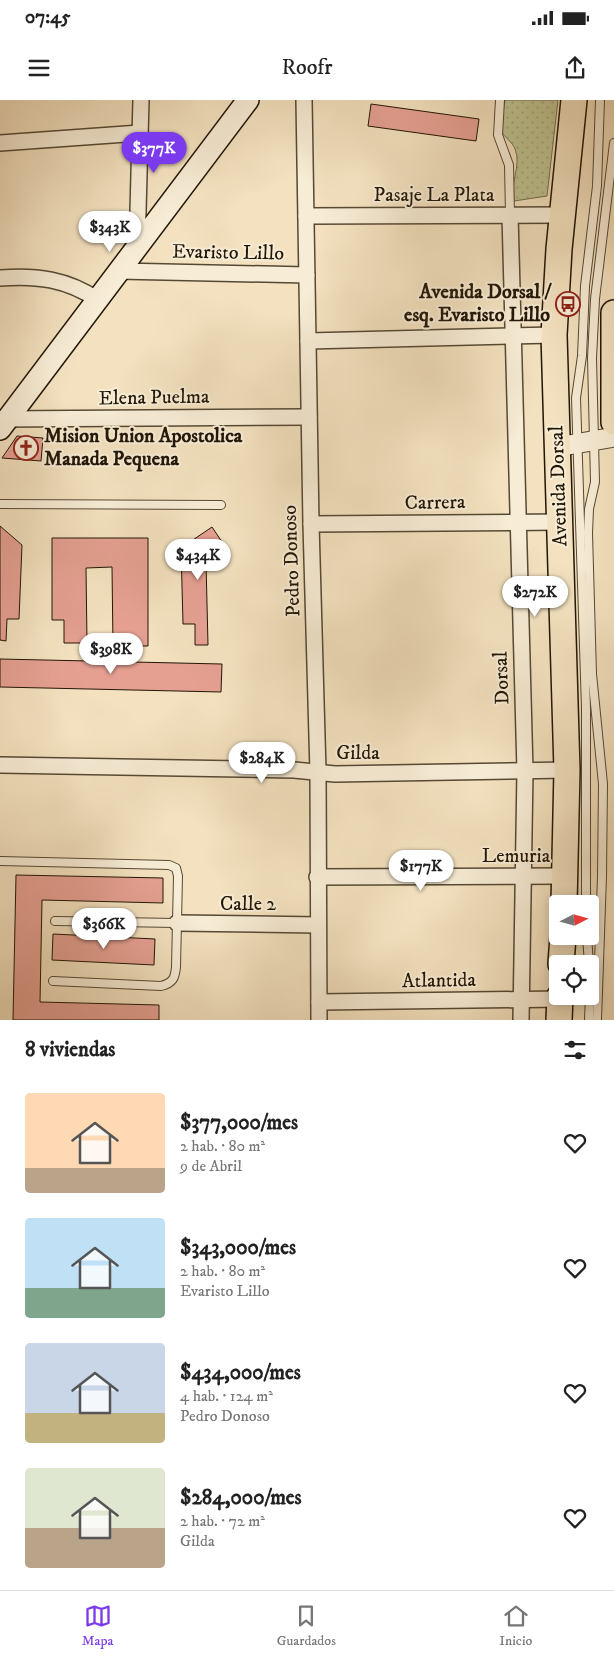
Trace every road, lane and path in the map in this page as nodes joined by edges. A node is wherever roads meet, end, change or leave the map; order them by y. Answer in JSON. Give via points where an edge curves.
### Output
{"nodes":[{"id":1,"x":141,"y":100,"type":"edge"},
{"id":2,"x":248,"y":100,"type":"edge"},
{"id":3,"x":304,"y":100,"type":"edge"},
{"id":4,"x":500,"y":100,"type":"edge"},
{"id":5,"x":574,"y":100,"type":"edge"},
{"id":6,"x":600,"y":100,"type":"edge"},
{"id":7,"x":140,"y":133,"type":"junction"},
{"id":8,"x":614,"y":143,"type":"edge"},
{"id":9,"x":0,"y":144,"type":"edge"},
{"id":10,"x":562,"y":214,"type":"junction"},
{"id":11,"x":510,"y":215,"type":"junction"},
{"id":12,"x":306,"y":216,"type":"junction"},
{"id":13,"x":137,"y":248,"type":"junction"},
{"id":14,"x":119,"y":271,"type":"junction"},
{"id":15,"x":307,"y":274,"type":"junction"},
{"id":16,"x":0,"y":278,"type":"edge"},
{"id":17,"x":98,"y":300,"type":"junction"},
{"id":18,"x":614,"y":313,"type":"edge"},
{"id":19,"x":554,"y":335,"type":"junction"},
{"id":20,"x":513,"y":336,"type":"junction"},
{"id":21,"x":308,"y":341,"type":"junction"},
{"id":22,"x":309,"y":417,"type":"junction"},
{"id":23,"x":2,"y":422,"type":"edge"},
{"id":24,"x":614,"y":422,"type":"edge"},
{"id":25,"x":614,"y":437,"type":"edge"},
{"id":26,"x":576,"y":443,"type":"junction"},
{"id":27,"x":0,"y":504,"type":"edge"},
{"id":28,"x":221,"y":506,"type":"dead end"},
{"id":29,"x":517,"y":522,"type":"junction"},
{"id":30,"x":560,"y":522,"type":"junction"},
{"id":31,"x":311,"y":524,"type":"junction"},
{"id":32,"x":0,"y":765,"type":"edge"},
{"id":33,"x":525,"y":770,"type":"junction"},
{"id":34,"x":567,"y":770,"type":"junction"},
{"id":35,"x":318,"y":772,"type":"junction"},
{"id":36,"x":0,"y":861,"type":"edge"},
{"id":37,"x":524,"y":876,"type":"junction"},
{"id":38,"x":565,"y":876,"type":"junction"},
{"id":39,"x":317,"y":877,"type":"junction"},
{"id":40,"x":564,"y":895,"type":"edge"},
{"id":41,"x":586,"y":895,"type":"edge"},
{"id":42,"x":55,"y":921,"type":"dead end"},
{"id":43,"x":177,"y":923,"type":"junction"},
{"id":44,"x":318,"y":925,"type":"junction"},
{"id":45,"x":53,"y":981,"type":"dead end"},
{"id":46,"x":522,"y":1000,"type":"junction"},
{"id":47,"x":319,"y":1002,"type":"junction"},
{"id":48,"x":549,"y":1004,"type":"edge"},
{"id":49,"x":590,"y":1005,"type":"edge"},
{"id":50,"x":319,"y":1020,"type":"edge"},
{"id":51,"x":521,"y":1020,"type":"edge"},
{"id":52,"x":589,"y":1020,"type":"edge"},
{"id":53,"x":597,"y":1020,"type":"edge"}],
"edges":[{"from":1,"to":7,"type":"street"},
{"from":2,"to":13,"type":"main road"},
{"from":3,"to":12,"type":"street","name":"Pedro Donoso"},
{"from":4,"to":11,"type":"lane","via":[[498,135],[508,165]]},
{"from":5,"to":10,"type":"main road","name":"Avenida Dorsal"},
{"from":6,"to":26,"type":"lane","via":[[598,186],[585,286],[582,356],[576,398]]},
{"from":7,"to":9,"type":"street"},
{"from":7,"to":13,"type":"street"},
{"from":8,"to":26,"type":"lane","via":[[594,299],[592,358]]},
{"from":10,"to":11,"type":"street","name":"Pasaje La Plata"},
{"from":10,"to":19,"type":"main road","name":"Avenida Dorsal"},
{"from":11,"to":12,"type":"street","name":"Pasaje La Plata"},
{"from":11,"to":20,"type":"street","name":"Dorsal"},
{"from":12,"to":15,"type":"street","name":"Pedro Donoso"},
{"from":13,"to":14,"type":"main road"},
{"from":14,"to":15,"type":"street","name":"Evaristo Lillo"},
{"from":14,"to":17,"type":"main road"},
{"from":15,"to":21,"type":"street","name":"Pedro Donoso"},
{"from":16,"to":17,"type":"street","via":[[32,276],[52,279],[72,285]]},
{"from":17,"to":23,"type":"main road"},
{"from":18,"to":24,"type":"main road"},
{"from":19,"to":20,"type":"street"},
{"from":19,"to":26,"type":"main road","name":"Avenida Dorsal"},
{"from":20,"to":21,"type":"street"},
{"from":20,"to":29,"type":"street","name":"Dorsal"},
{"from":21,"to":22,"type":"street","name":"Pedro Donoso"},
{"from":22,"to":23,"type":"street","name":"Elena Puelma"},
{"from":22,"to":31,"type":"street","name":"Pedro Donoso"},
{"from":25,"to":26,"type":"street"},
{"from":26,"to":30,"type":"main road","name":"Avenida Dorsal"},
{"from":26,"to":41,"type":"lane","via":[[586,708]]},
{"from":26,"to":53,"type":"lane","via":[[595,482],[588,533],[592,674],[603,784]]},
{"from":27,"to":28,"type":"lane"},
{"from":29,"to":30,"type":"street","name":"Carrera"},
{"from":29,"to":31,"type":"street","name":"Carrera"},
{"from":29,"to":33,"type":"street","name":"Dorsal"},
{"from":30,"to":34,"type":"main road","name":"Avenida Dorsal"},
{"from":31,"to":35,"type":"street","name":"Pedro Donoso"},
{"from":32,"to":35,"type":"street","name":"Gilda"},
{"from":33,"to":34,"type":"street","name":"Gilda"},
{"from":33,"to":35,"type":"street","name":"Gilda"},
{"from":33,"to":37,"type":"street","name":"Dorsal"},
{"from":34,"to":38,"type":"main road","name":"Avenida Dorsal"},
{"from":35,"to":39,"type":"street","name":"Pedro Donoso"},
{"from":36,"to":43,"type":"lane","via":[[169,865],[176,868],[178,876]]},
{"from":37,"to":38,"type":"street","name":"Lemuria"},
{"from":37,"to":39,"type":"street","name":"Lemuria"},
{"from":37,"to":46,"type":"street","name":"Dorsal"},
{"from":38,"to":40,"type":"main road","name":"Avenida Dorsal"},
{"from":39,"to":44,"type":"street","name":"Pedro Donoso"},
{"from":42,"to":43,"type":"lane"},
{"from":43,"to":44,"type":"street","name":"Calle 2"},
{"from":43,"to":45,"type":"lane","via":[[176,976],[168,984]]},
{"from":44,"to":47,"type":"street","name":"Pedro Donoso"},
{"from":46,"to":47,"type":"street","name":"Atlantida"},
{"from":46,"to":48,"type":"street","name":"Atlantida"},
{"from":46,"to":51,"type":"street","name":"Dorsal"},
{"from":47,"to":50,"type":"street","name":"Pedro Donoso"},
{"from":49,"to":52,"type":"lane"}]}
